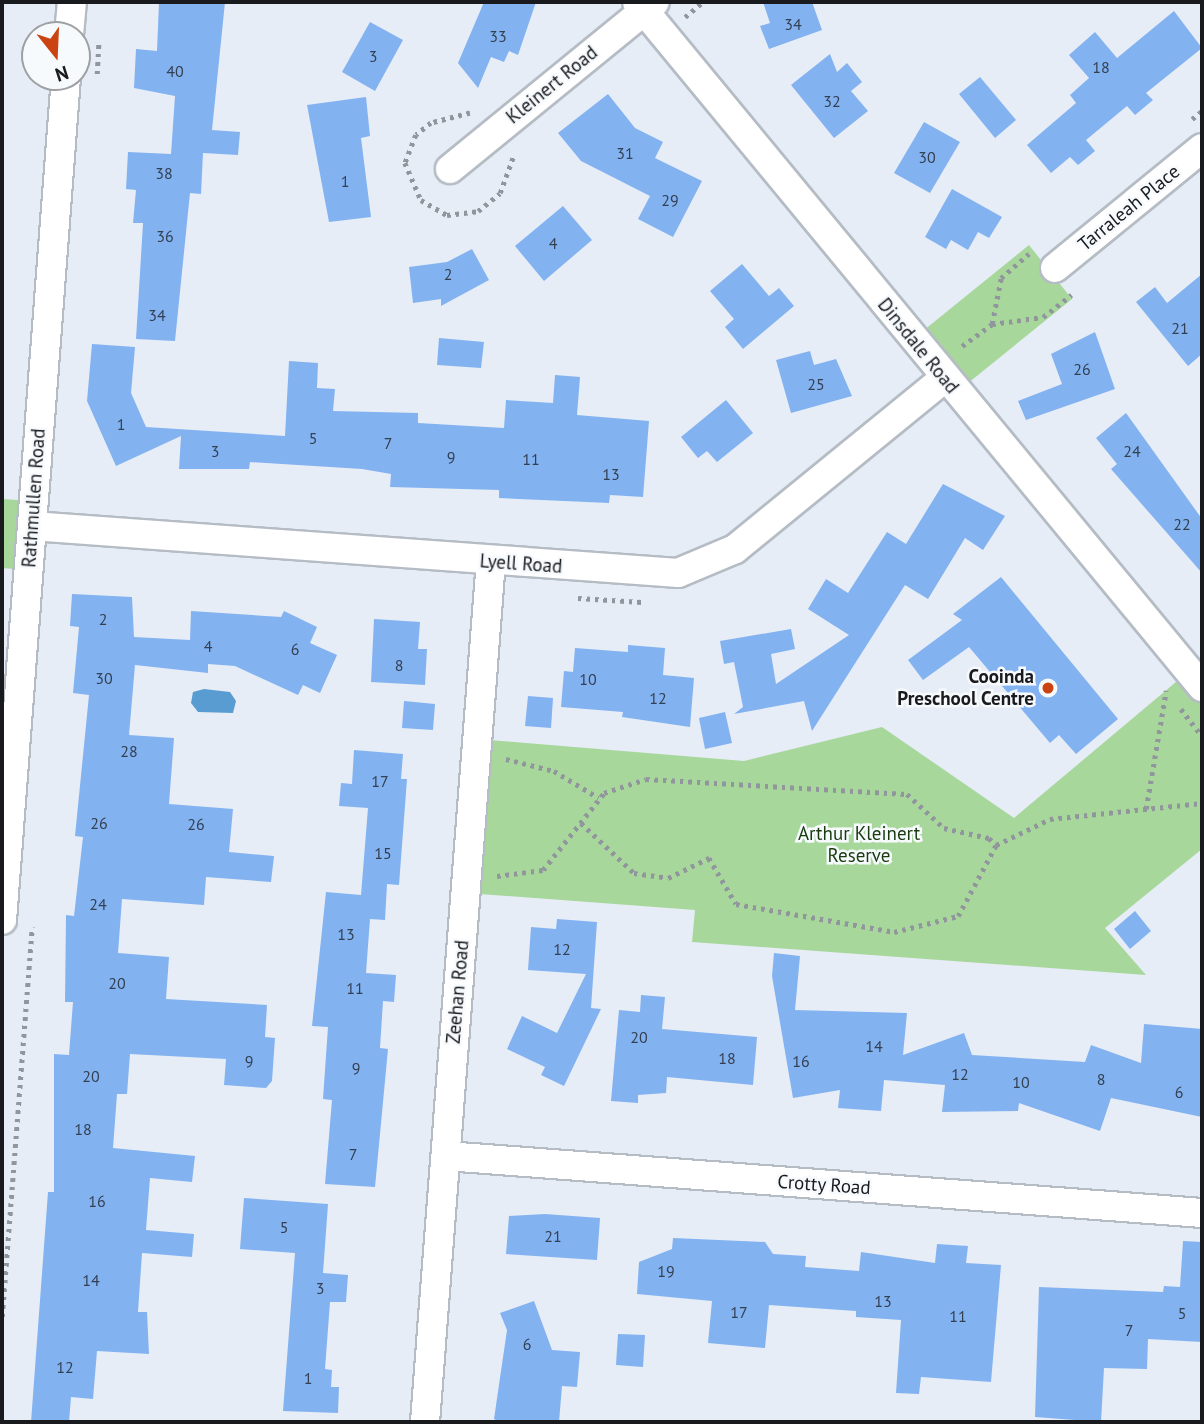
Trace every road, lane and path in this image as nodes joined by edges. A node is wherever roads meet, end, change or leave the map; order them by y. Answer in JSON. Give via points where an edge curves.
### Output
{"nodes":[{"id":1,"x":72,"y":2,"type":"edge"},
{"id":2,"x":704,"y":2,"type":"edge"},
{"id":3,"x":646,"y":5,"type":"edge"},
{"id":4,"x":688,"y":15,"type":"dead end"},
{"id":5,"x":70,"y":21,"type":"edge"},
{"id":6,"x":65,"y":91,"type":"edge"},
{"id":7,"x":1202,"y":148,"type":"edge"},
{"id":8,"x":450,"y":169,"type":"dead end"},
{"id":9,"x":1055,"y":268,"type":"dead end"},
{"id":10,"x":1035,"y":320,"type":"dead end"},
{"id":11,"x":962,"y":346,"type":"dead end"},
{"id":12,"x":945,"y":378,"type":"junction"},
{"id":13,"x":32,"y":526,"type":"junction"},
{"id":14,"x":491,"y":561,"type":"junction"},
{"id":15,"x":1202,"y":687,"type":"edge"},
{"id":16,"x":1166,"y":691,"type":"dead end"},
{"id":17,"x":506,"y":760,"type":"dead end"},
{"id":18,"x":599,"y":798,"type":"junction"},
{"id":19,"x":1202,"y":803,"type":"edge"},
{"id":20,"x":1146,"y":809,"type":"junction"},
{"id":21,"x":581,"y":823,"type":"junction"},
{"id":22,"x":996,"y":845,"type":"junction"},
{"id":23,"x":497,"y":876,"type":"dead end"},
{"id":24,"x":33,"y":913,"type":"dead end"},
{"id":25,"x":2,"y":919,"type":"edge"},
{"id":26,"x":446,"y":1156,"type":"junction"},
{"id":27,"x":1202,"y":1213,"type":"edge"},
{"id":28,"x":2,"y":1317,"type":"edge"},
{"id":29,"x":425,"y":1422,"type":"edge"}],
"edges":[{"from":1,"to":5,"type":"street"},
{"from":2,"to":4,"type":"path"},
{"from":3,"to":8,"type":"street","name":"Kleinert Road"},
{"from":3,"to":12,"type":"street","name":"Dinsdale Road"},
{"from":6,"to":13,"type":"street","name":"Rathmullen Road"},
{"from":7,"to":9,"type":"street","name":"Tarraleah Place"},
{"from":10,"to":11,"type":"path","via":[[992,324]]},
{"from":12,"to":14,"type":"street","name":"Lyell Road","via":[[734,550],[699,568],[656,574]]},
{"from":12,"to":15,"type":"street","name":"Dinsdale Road"},
{"from":13,"to":14,"type":"street","name":"Lyell Road"},
{"from":13,"to":25,"type":"street","name":"Rathmullen Road"},
{"from":14,"to":26,"type":"street","name":"Zeehan Road"},
{"from":16,"to":20,"type":"path"},
{"from":17,"to":18,"type":"path","via":[[554,771]]},
{"from":18,"to":21,"type":"path"},
{"from":18,"to":22,"type":"path","via":[[620,784],[661,778],[894,793],[916,799],[944,828],[989,838]]},
{"from":19,"to":20,"type":"path"},
{"from":20,"to":22,"type":"path","via":[[1060,816]]},
{"from":21,"to":22,"type":"path","via":[[634,873],[668,878],[712,859],[736,904],[869,932],[913,931],[958,916]]},
{"from":21,"to":23,"type":"path","via":[[538,873]]},
{"from":24,"to":28,"type":"path"},
{"from":26,"to":27,"type":"street","name":"Crotty Road"},
{"from":26,"to":29,"type":"street","name":"Zeehan Road"}]}
